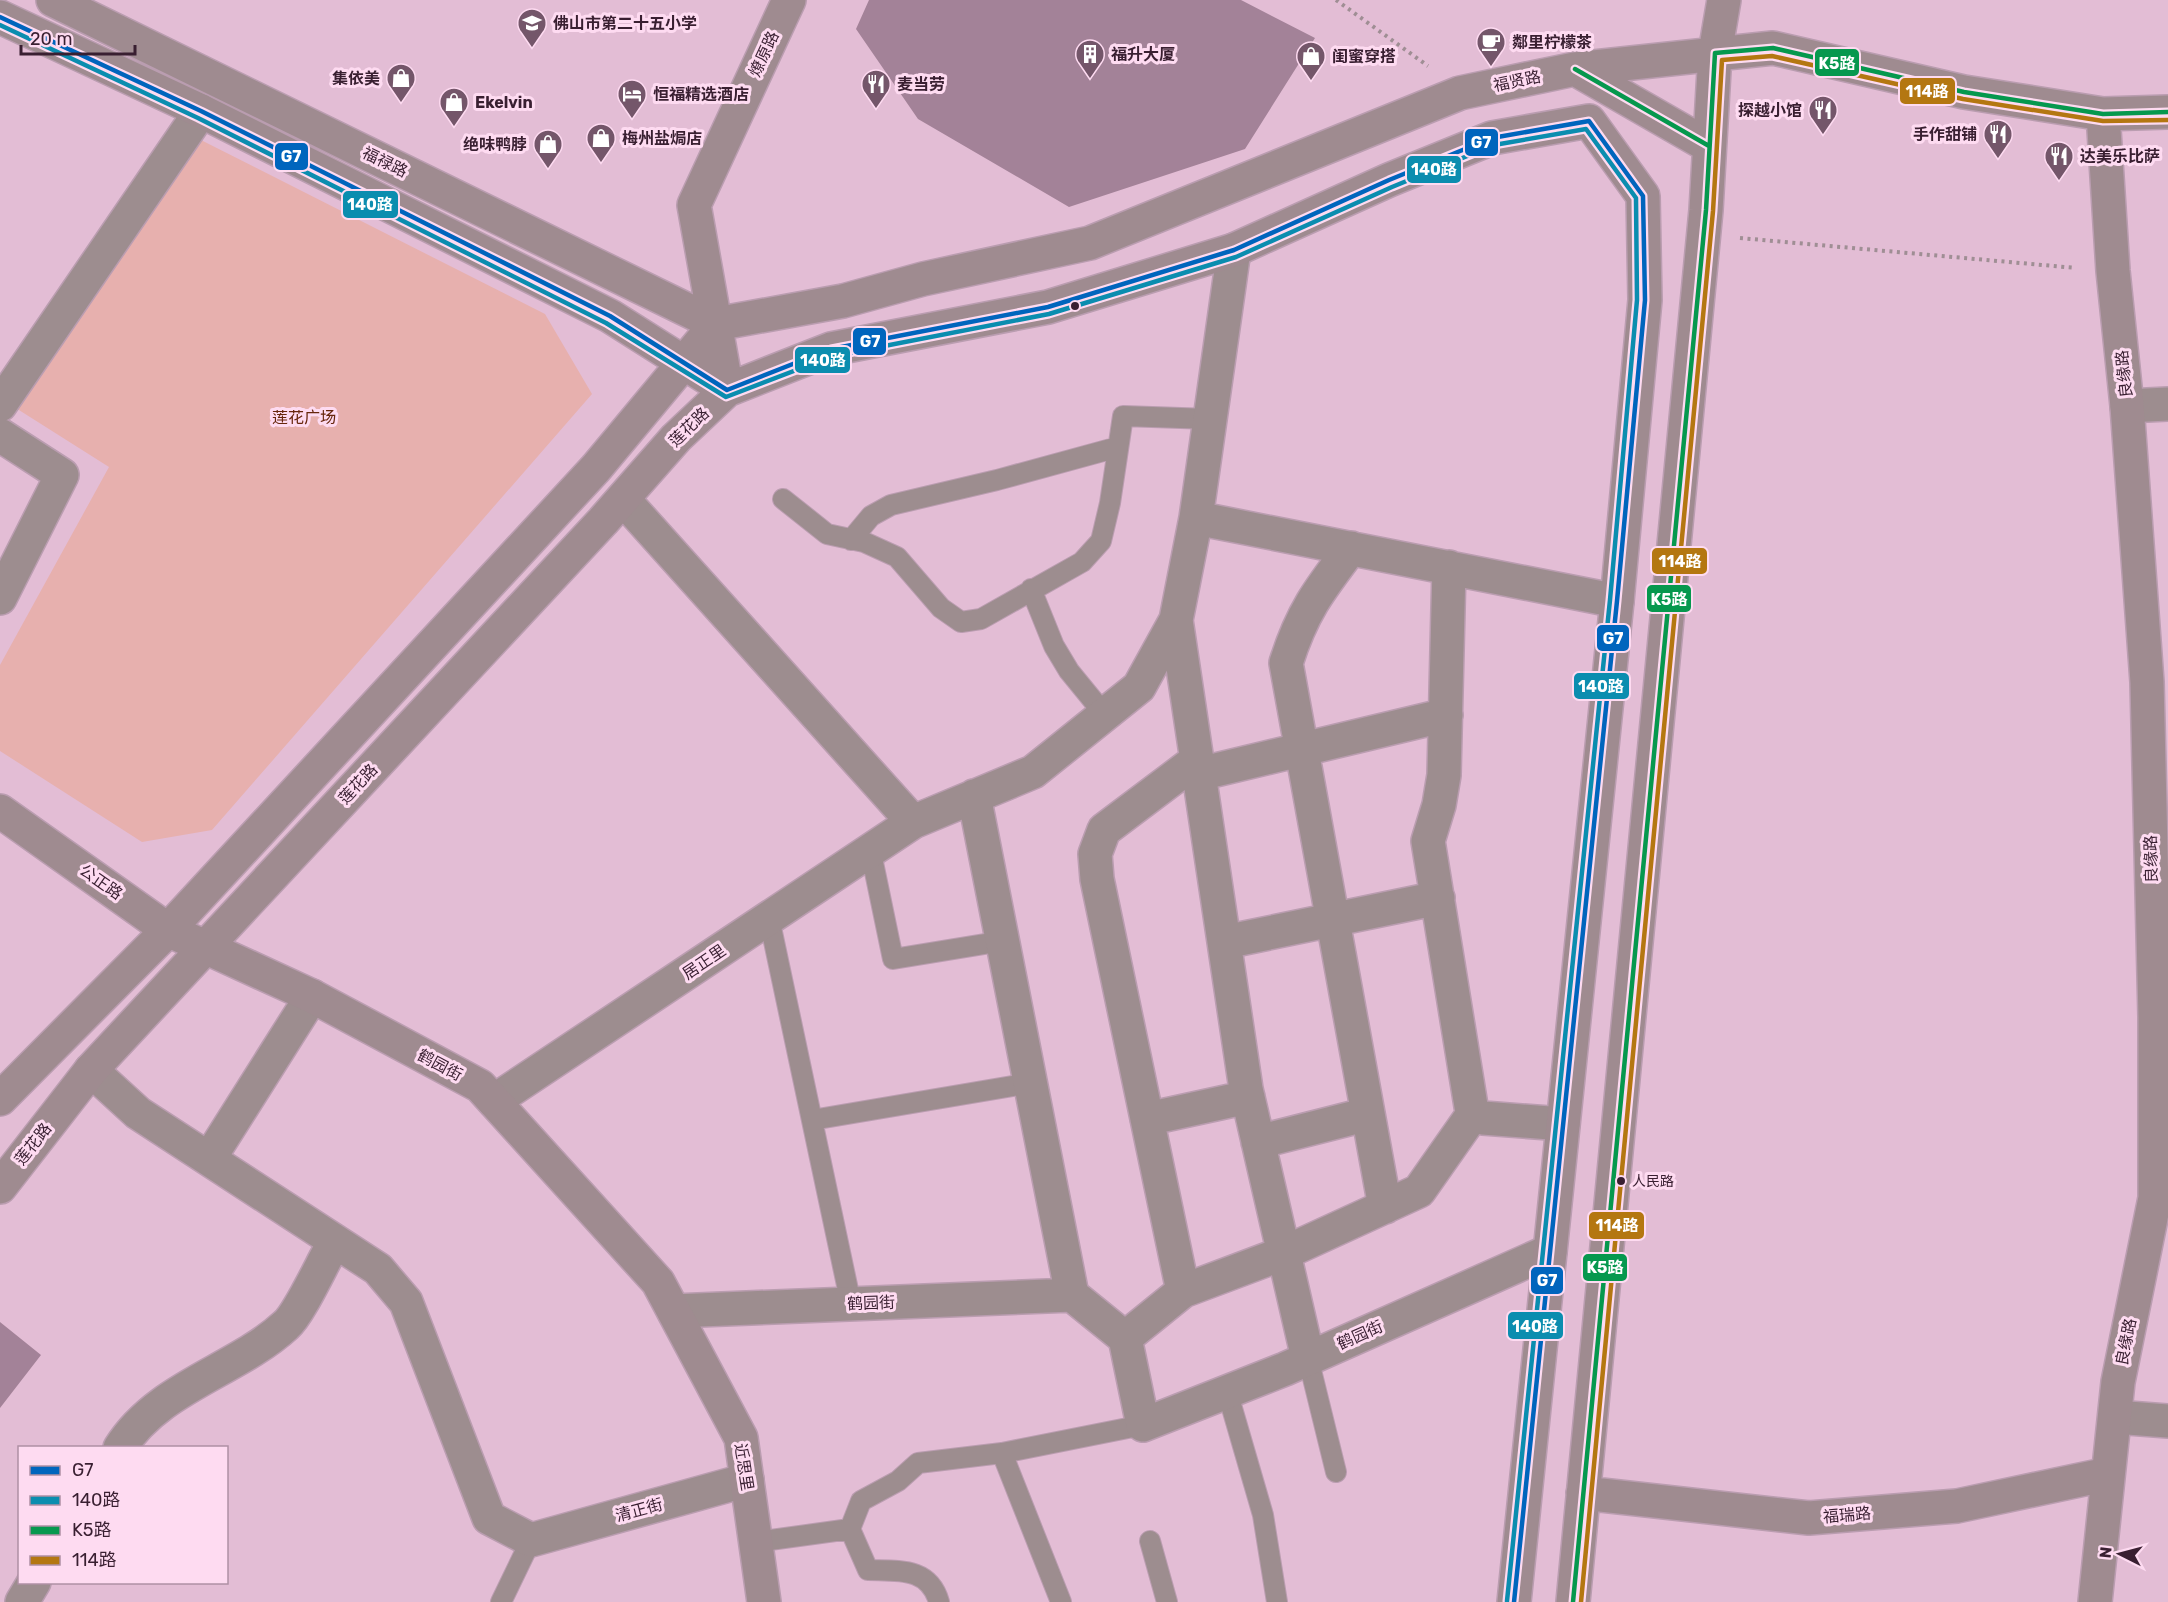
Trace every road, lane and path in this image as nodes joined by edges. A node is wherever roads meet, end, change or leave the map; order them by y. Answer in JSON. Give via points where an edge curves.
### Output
{"nodes":[{"id":1,"x":53,"y":0,"type":"edge"},
{"id":2,"x":789,"y":0,"type":"edge"},
{"id":3,"x":1336,"y":0,"type":"edge"},
{"id":4,"x":1724,"y":0,"type":"edge"},
{"id":5,"x":0,"y":17,"type":"edge"},
{"id":6,"x":1715,"y":53,"type":"junction"},
{"id":7,"x":1575,"y":69,"type":"junction"},
{"id":8,"x":1460,"y":93,"type":"junction"},
{"id":9,"x":201,"y":111,"type":"junction"},
{"id":10,"x":2168,"y":112,"type":"edge"},
{"id":11,"x":2103,"y":114,"type":"junction"},
{"id":12,"x":1709,"y":146,"type":"junction"},
{"id":13,"x":1703,"y":235,"type":"junction"},
{"id":14,"x":1233,"y":250,"type":"junction"},
{"id":15,"x":2113,"y":271,"type":"junction"},
{"id":16,"x":716,"y":324,"type":"junction"},
{"id":17,"x":683,"y":364,"type":"junction"},
{"id":18,"x":727,"y":390,"type":"junction"},
{"id":19,"x":2168,"y":404,"type":"edge"},
{"id":20,"x":0,"y":405,"type":"edge"},
{"id":21,"x":2127,"y":406,"type":"junction"},
{"id":22,"x":1210,"y":419,"type":"junction"},
{"id":23,"x":0,"y":435,"type":"edge"},
{"id":24,"x":1118,"y":447,"type":"junction"},
{"id":25,"x":623,"y":499,"type":"junction"},
{"id":26,"x":783,"y":499,"type":"dead end"},
{"id":27,"x":1196,"y":518,"type":"junction"},
{"id":28,"x":850,"y":540,"type":"junction"},
{"id":29,"x":1351,"y":548,"type":"junction"},
{"id":30,"x":1449,"y":567,"type":"junction"},
{"id":31,"x":5,"y":576,"type":"edge"},
{"id":32,"x":1031,"y":589,"type":"junction"},
{"id":33,"x":1617,"y":601,"type":"junction"},
{"id":34,"x":1176,"y":620,"type":"junction"},
{"id":35,"x":1105,"y":715,"type":"junction"},
{"id":36,"x":1446,"y":715,"type":"junction"},
{"id":37,"x":2158,"y":721,"type":"edge"},
{"id":38,"x":1302,"y":750,"type":"junction"},
{"id":39,"x":1198,"y":767,"type":"junction"},
{"id":40,"x":974,"y":796,"type":"junction"},
{"id":41,"x":0,"y":811,"type":"edge"},
{"id":42,"x":913,"y":822,"type":"junction"},
{"id":43,"x":871,"y":853,"type":"junction"},
{"id":44,"x":1438,"y":898,"type":"junction"},
{"id":45,"x":769,"y":918,"type":"junction"},
{"id":46,"x":1333,"y":919,"type":"junction"},
{"id":47,"x":168,"y":930,"type":"junction"},
{"id":48,"x":1003,"y":941,"type":"junction"},
{"id":49,"x":1225,"y":942,"type":"junction"},
{"id":50,"x":206,"y":948,"type":"junction"},
{"id":51,"x":312,"y":996,"type":"junction"},
{"id":52,"x":91,"y":1070,"type":"junction"},
{"id":53,"x":1031,"y":1083,"type":"junction"},
{"id":54,"x":1248,"y":1097,"type":"junction"},
{"id":55,"x":0,"y":1099,"type":"edge"},
{"id":56,"x":494,"y":1101,"type":"junction"},
{"id":57,"x":1368,"y":1114,"type":"junction"},
{"id":58,"x":1473,"y":1114,"type":"junction"},
{"id":59,"x":1147,"y":1119,"type":"junction"},
{"id":60,"x":812,"y":1120,"type":"junction"},
{"id":61,"x":1563,"y":1124,"type":"junction"},
{"id":62,"x":1258,"y":1142,"type":"junction"},
{"id":63,"x":209,"y":1159,"type":"junction"},
{"id":64,"x":0,"y":1187,"type":"edge"},
{"id":65,"x":2162,"y":1199,"type":"edge"},
{"id":66,"x":1385,"y":1207,"type":"junction"},
{"id":67,"x":335,"y":1241,"type":"junction"},
{"id":68,"x":1550,"y":1251,"type":"junction"},
{"id":69,"x":1284,"y":1253,"type":"junction"},
{"id":70,"x":1184,"y":1291,"type":"junction"},
{"id":71,"x":1072,"y":1295,"type":"junction"},
{"id":72,"x":851,"y":1304,"type":"junction"},
{"id":73,"x":674,"y":1311,"type":"junction"},
{"id":74,"x":1125,"y":1338,"type":"junction"},
{"id":75,"x":1308,"y":1358,"type":"junction"},
{"id":76,"x":1227,"y":1391,"type":"junction"},
{"id":77,"x":2115,"y":1417,"type":"junction"},
{"id":78,"x":2168,"y":1420,"type":"edge"},
{"id":79,"x":1143,"y":1425,"type":"junction"},
{"id":80,"x":122,"y":1446,"type":"edge"},
{"id":81,"x":1002,"y":1453,"type":"junction"},
{"id":82,"x":1336,"y":1472,"type":"dead end"},
{"id":83,"x":2108,"y":1474,"type":"junction"},
{"id":84,"x":747,"y":1480,"type":"junction"},
{"id":85,"x":1583,"y":1493,"type":"junction"},
{"id":86,"x":850,"y":1529,"type":"junction"},
{"id":87,"x":531,"y":1540,"type":"junction"},
{"id":88,"x":1149,"y":1541,"type":"dead end"},
{"id":89,"x":756,"y":1542,"type":"junction"},
{"id":90,"x":33,"y":1584,"type":"edge"},
{"id":91,"x":22,"y":1602,"type":"edge"},
{"id":92,"x":501,"y":1602,"type":"edge"},
{"id":93,"x":764,"y":1602,"type":"edge"},
{"id":94,"x":939,"y":1602,"type":"edge"},
{"id":95,"x":1061,"y":1602,"type":"edge"},
{"id":96,"x":1167,"y":1602,"type":"edge"},
{"id":97,"x":1277,"y":1602,"type":"edge"},
{"id":98,"x":1514,"y":1602,"type":"edge"},
{"id":99,"x":1573,"y":1602,"type":"edge"},
{"id":100,"x":2095,"y":1602,"type":"edge"}],
"edges":[{"from":1,"to":16,"type":"main road","name":"福禄路"},
{"from":2,"to":16,"type":"main road","name":"燎原路","via":[[694,205]]},
{"from":3,"to":8,"type":"path"},
{"from":4,"to":6,"type":"main road"},
{"from":5,"to":9,"type":"main road"},
{"from":6,"to":7,"type":"main road","name":"福贤路"},
{"from":6,"to":11,"type":"main road","name":"福贤路","via":[[1773,48],[1964,92]]},
{"from":6,"to":12,"type":"main road"},
{"from":7,"to":8,"type":"main road","name":"福贤路"},
{"from":7,"to":12,"type":"main road"},
{"from":8,"to":16,"type":"main road","name":"福贤路","via":[[1090,243],[923,279],[843,301]]},
{"from":9,"to":17,"type":"main road","via":[[610,316]]},
{"from":9,"to":20,"type":"street"},
{"from":10,"to":11,"type":"main road","name":"福贤路"},
{"from":11,"to":15,"type":"main road","name":"良缘路"},
{"from":12,"to":13,"type":"main road"},
{"from":13,"to":15,"type":"path"},
{"from":13,"to":85,"type":"main road"},
{"from":14,"to":18,"type":"main road","via":[[1048,307],[831,349]]},
{"from":14,"to":22,"type":"street"},
{"from":14,"to":33,"type":"main road","via":[[1492,138],[1589,122],[1643,196],[1645,300]]},
{"from":15,"to":21,"type":"main road","name":"良缘路"},
{"from":16,"to":17,"type":"main road"},
{"from":16,"to":18,"type":"main road"},
{"from":17,"to":18,"type":"main road"},
{"from":17,"to":47,"type":"main road","via":[[596,468]]},
{"from":18,"to":25,"type":"main road","name":"莲花路","via":[[676,438]]},
{"from":19,"to":21,"type":"street"},
{"from":21,"to":37,"type":"main road","name":"良缘路"},
{"from":22,"to":24,"type":"lane","via":[[1123,416]]},
{"from":22,"to":27,"type":"street"},
{"from":23,"to":31,"type":"street","via":[[62,475]]},
{"from":24,"to":28,"type":"lane","via":[[891,505],[871,516]]},
{"from":24,"to":32,"type":"lane","via":[[1101,541],[1082,562]]},
{"from":25,"to":42,"type":"street"},
{"from":25,"to":50,"type":"main road","name":"莲花路"},
{"from":26,"to":28,"type":"lane","via":[[827,534]]},
{"from":27,"to":29,"type":"street"},
{"from":27,"to":34,"type":"street"},
{"from":28,"to":32,"type":"lane","via":[[897,557],[941,608],[961,622],[981,619]]},
{"from":29,"to":30,"type":"street"},
{"from":29,"to":38,"type":"street","via":[[1312,599],[1298,625],[1286,663]]},
{"from":30,"to":33,"type":"street"},
{"from":30,"to":36,"type":"street"},
{"from":32,"to":35,"type":"lane","via":[[1054,646]]},
{"from":33,"to":61,"type":"main road"},
{"from":34,"to":35,"type":"street","name":"居正里","via":[[1139,687]]},
{"from":34,"to":39,"type":"street"},
{"from":35,"to":40,"type":"street","name":"居正里","via":[[1033,771]]},
{"from":36,"to":38,"type":"street"},
{"from":36,"to":44,"type":"street","via":[[1444,775],[1428,841]]},
{"from":37,"to":65,"type":"main road","name":"良缘路","via":[[2155,1017]]},
{"from":38,"to":39,"type":"street"},
{"from":38,"to":46,"type":"street"},
{"from":39,"to":49,"type":"street"},
{"from":39,"to":59,"type":"street","via":[[1104,830],[1095,854]]},
{"from":40,"to":42,"type":"street","name":"居正里"},
{"from":40,"to":48,"type":"street"},
{"from":41,"to":47,"type":"main road","name":"公正路"},
{"from":42,"to":43,"type":"street","name":"居正里"},
{"from":43,"to":45,"type":"street","name":"居正里"},
{"from":43,"to":48,"type":"lane","via":[[893,959]]},
{"from":44,"to":46,"type":"street"},
{"from":44,"to":58,"type":"street"},
{"from":45,"to":56,"type":"street","name":"居正里"},
{"from":45,"to":60,"type":"lane"},
{"from":46,"to":49,"type":"street"},
{"from":46,"to":57,"type":"street"},
{"from":47,"to":50,"type":"main road","name":"公正路"},
{"from":47,"to":55,"type":"main road"},
{"from":48,"to":53,"type":"street"},
{"from":49,"to":54,"type":"street"},
{"from":50,"to":51,"type":"main road","name":"鹤园街"},
{"from":50,"to":52,"type":"main road","name":"莲花路"},
{"from":51,"to":56,"type":"main road","name":"鹤园街","via":[[480,1086]]},
{"from":51,"to":63,"type":"street"},
{"from":52,"to":63,"type":"street","via":[[138,1113]]},
{"from":52,"to":64,"type":"main road","name":"莲花路"},
{"from":53,"to":60,"type":"lane"},
{"from":53,"to":71,"type":"street"},
{"from":54,"to":59,"type":"street"},
{"from":54,"to":62,"type":"street"},
{"from":56,"to":73,"type":"main road","name":"鹤园街","via":[[658,1282]]},
{"from":57,"to":62,"type":"street"},
{"from":57,"to":66,"type":"street"},
{"from":58,"to":61,"type":"street"},
{"from":58,"to":66,"type":"street","via":[[1419,1191]]},
{"from":59,"to":70,"type":"street"},
{"from":60,"to":72,"type":"lane"},
{"from":61,"to":68,"type":"main road"},
{"from":62,"to":69,"type":"street"},
{"from":63,"to":67,"type":"street"},
{"from":65,"to":77,"type":"main road","name":"良缘路","via":[[2118,1382]]},
{"from":66,"to":69,"type":"street"},
{"from":67,"to":80,"type":"street","via":[[289,1323],[155,1411]]},
{"from":67,"to":87,"type":"street","via":[[378,1269],[406,1302],[489,1518]]},
{"from":68,"to":75,"type":"street","name":"鹤园街"},
{"from":68,"to":98,"type":"main road"},
{"from":69,"to":70,"type":"street"},
{"from":69,"to":75,"type":"street"},
{"from":70,"to":74,"type":"street"},
{"from":71,"to":72,"type":"street","name":"鹤园街"},
{"from":71,"to":74,"type":"street"},
{"from":72,"to":73,"type":"street","name":"鹤园街"},
{"from":73,"to":84,"type":"main road","name":"近思里","via":[[741,1438]]},
{"from":74,"to":79,"type":"street"},
{"from":75,"to":76,"type":"street","name":"鹤园街"},
{"from":75,"to":82,"type":"lane"},
{"from":76,"to":79,"type":"street","name":"鹤园街"},
{"from":76,"to":97,"type":"lane","via":[[1263,1515]]},
{"from":77,"to":78,"type":"street"},
{"from":77,"to":83,"type":"main road","name":"良缘路"},
{"from":79,"to":81,"type":"lane"},
{"from":81,"to":86,"type":"lane","via":[[918,1463],[898,1480],[861,1501]]},
{"from":81,"to":95,"type":"lane"},
{"from":83,"to":85,"type":"main road","name":"福瑞路","via":[[1957,1506],[1809,1518]]},
{"from":83,"to":100,"type":"main road","name":"良缘路"},
{"from":84,"to":87,"type":"street","name":"清正街"},
{"from":84,"to":89,"type":"main road","name":"近思里"},
{"from":85,"to":99,"type":"main road"},
{"from":86,"to":89,"type":"lane"},
{"from":86,"to":94,"type":"lane","via":[[868,1570],[914,1572],[935,1589]]},
{"from":87,"to":92,"type":"lane"},
{"from":88,"to":96,"type":"lane"},
{"from":89,"to":93,"type":"main road","name":"近思里"},
{"from":90,"to":91,"type":"street"}]}
